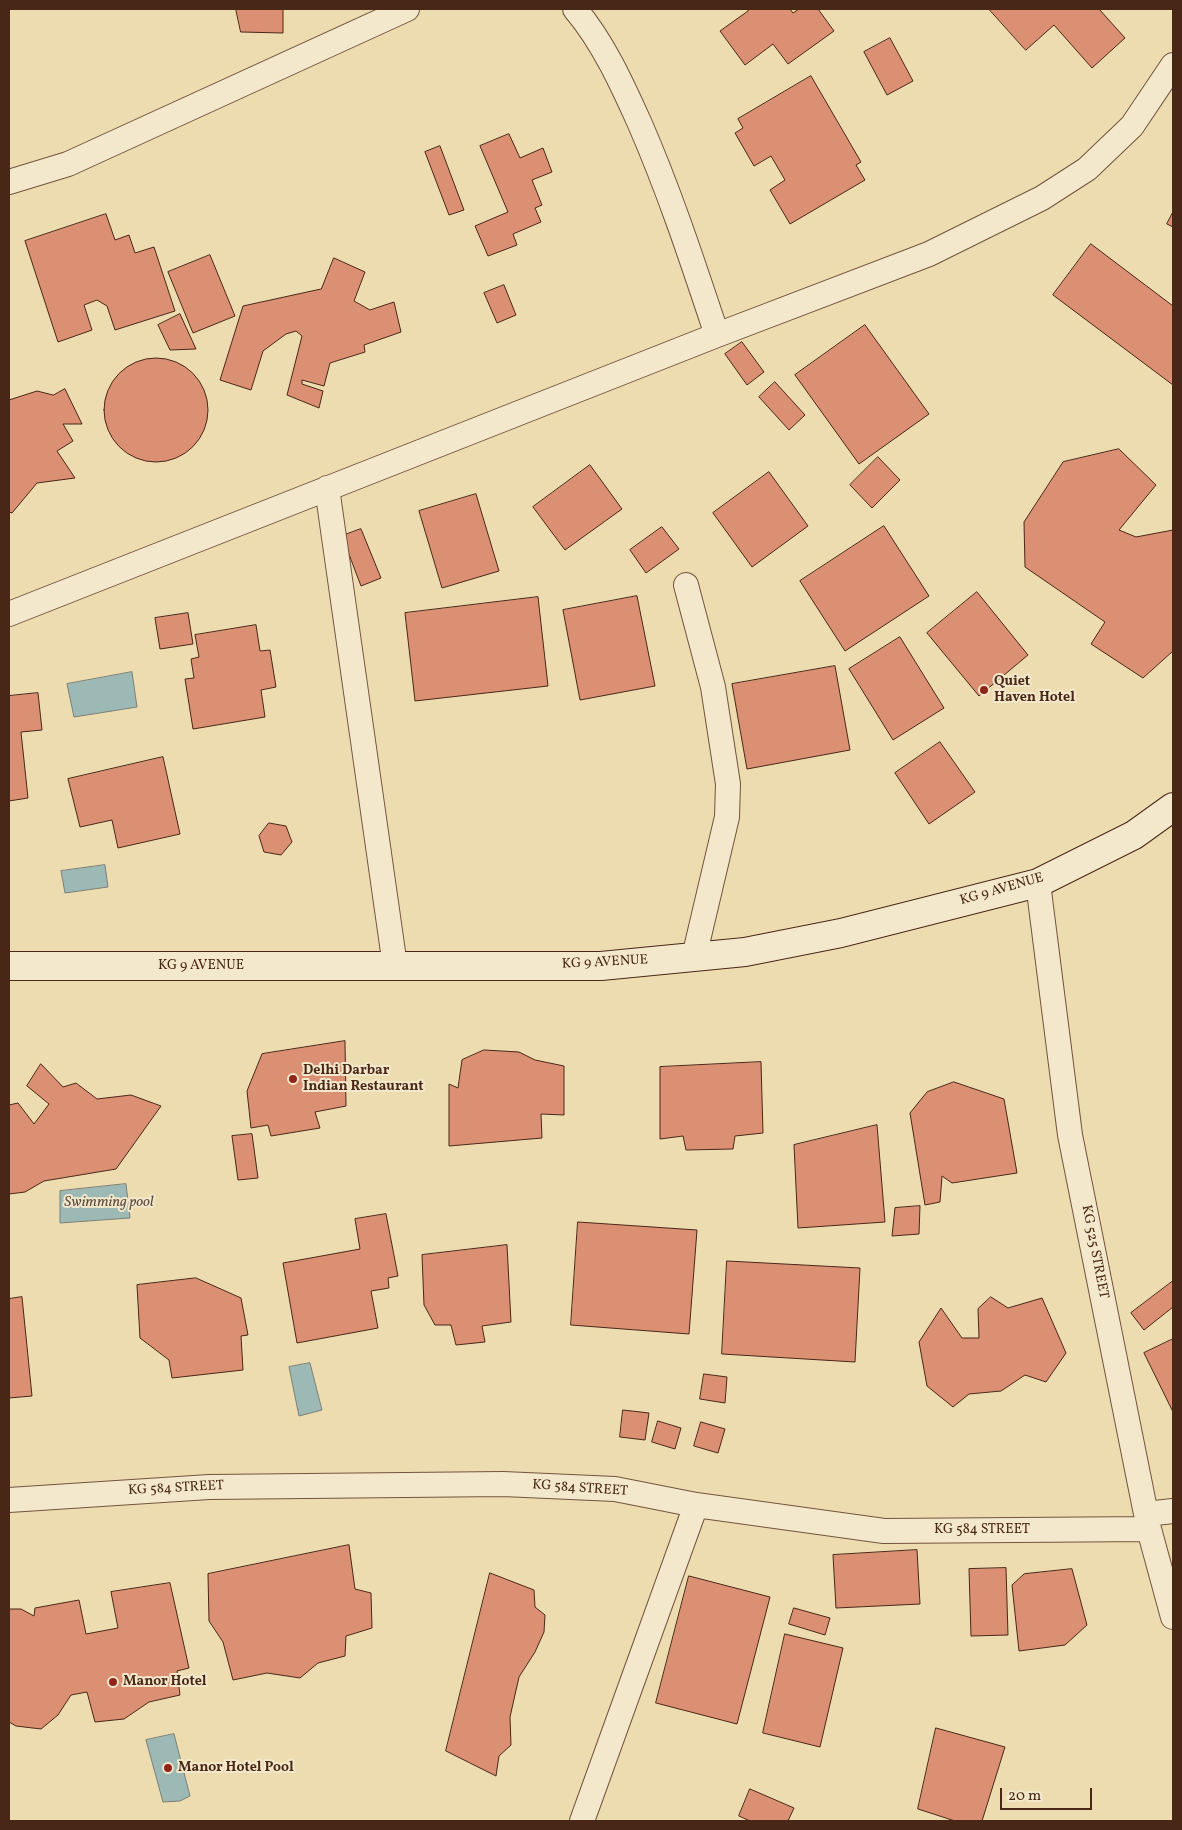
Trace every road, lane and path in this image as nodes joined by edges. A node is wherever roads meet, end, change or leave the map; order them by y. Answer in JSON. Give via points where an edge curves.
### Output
{"nodes":[{"id":1,"x":407,"y":9,"type":"edge"},
{"id":2,"x":575,"y":9,"type":"edge"},
{"id":3,"x":1173,"y":65,"type":"edge"},
{"id":4,"x":9,"y":182,"type":"edge"},
{"id":5,"x":717,"y":335,"type":"junction"},
{"id":6,"x":327,"y":488,"type":"junction"},
{"id":7,"x":686,"y":585,"type":"dead end"},
{"id":8,"x":9,"y":614,"type":"edge"},
{"id":9,"x":1173,"y":807,"type":"edge"},
{"id":10,"x":1038,"y":883,"type":"junction"},
{"id":11,"x":694,"y":958,"type":"junction"},
{"id":12,"x":9,"y":966,"type":"edge"},
{"id":13,"x":395,"y":966,"type":"junction"},
{"id":14,"x":9,"y":1500,"type":"edge"},
{"id":15,"x":696,"y":1505,"type":"junction"},
{"id":16,"x":1173,"y":1511,"type":"edge"},
{"id":17,"x":1148,"y":1521,"type":"junction"},
{"id":18,"x":1173,"y":1616,"type":"edge"},
{"id":19,"x":582,"y":1821,"type":"edge"}],
"edges":[{"from":1,"to":4,"type":"street","via":[[68,164]]},
{"from":2,"to":5,"type":"street","via":[[588,24],[625,90],[663,178]]},
{"from":3,"to":5,"type":"street","via":[[1132,126],[1087,170],[1042,198],[929,254]]},
{"from":5,"to":6,"type":"street"},
{"from":6,"to":8,"type":"street"},
{"from":6,"to":13,"type":"street"},
{"from":7,"to":11,"type":"street","via":[[713,687],[728,784],[727,817]]},
{"from":9,"to":10,"type":"main road","name":"KG 9 AVENUE","via":[[1134,835]]},
{"from":10,"to":11,"type":"main road","name":"KG 9 AVENUE","via":[[842,933],[745,952]]},
{"from":10,"to":17,"type":"street","name":"KG 525 STREET","via":[[1070,1135]]},
{"from":11,"to":13,"type":"main road","name":"KG 9 AVENUE","via":[[602,966]]},
{"from":12,"to":13,"type":"main road","name":"KG 9 AVENUE"},
{"from":14,"to":15,"type":"street","name":"KG 584 STREET","via":[[209,1486],[503,1484],[615,1489]]},
{"from":15,"to":17,"type":"street","name":"KG 584 STREET","via":[[884,1531]]},
{"from":15,"to":19,"type":"street"},
{"from":16,"to":17,"type":"street","name":"KG 584 STREET"},
{"from":17,"to":18,"type":"street","name":"KG 525 STREET"}]}
